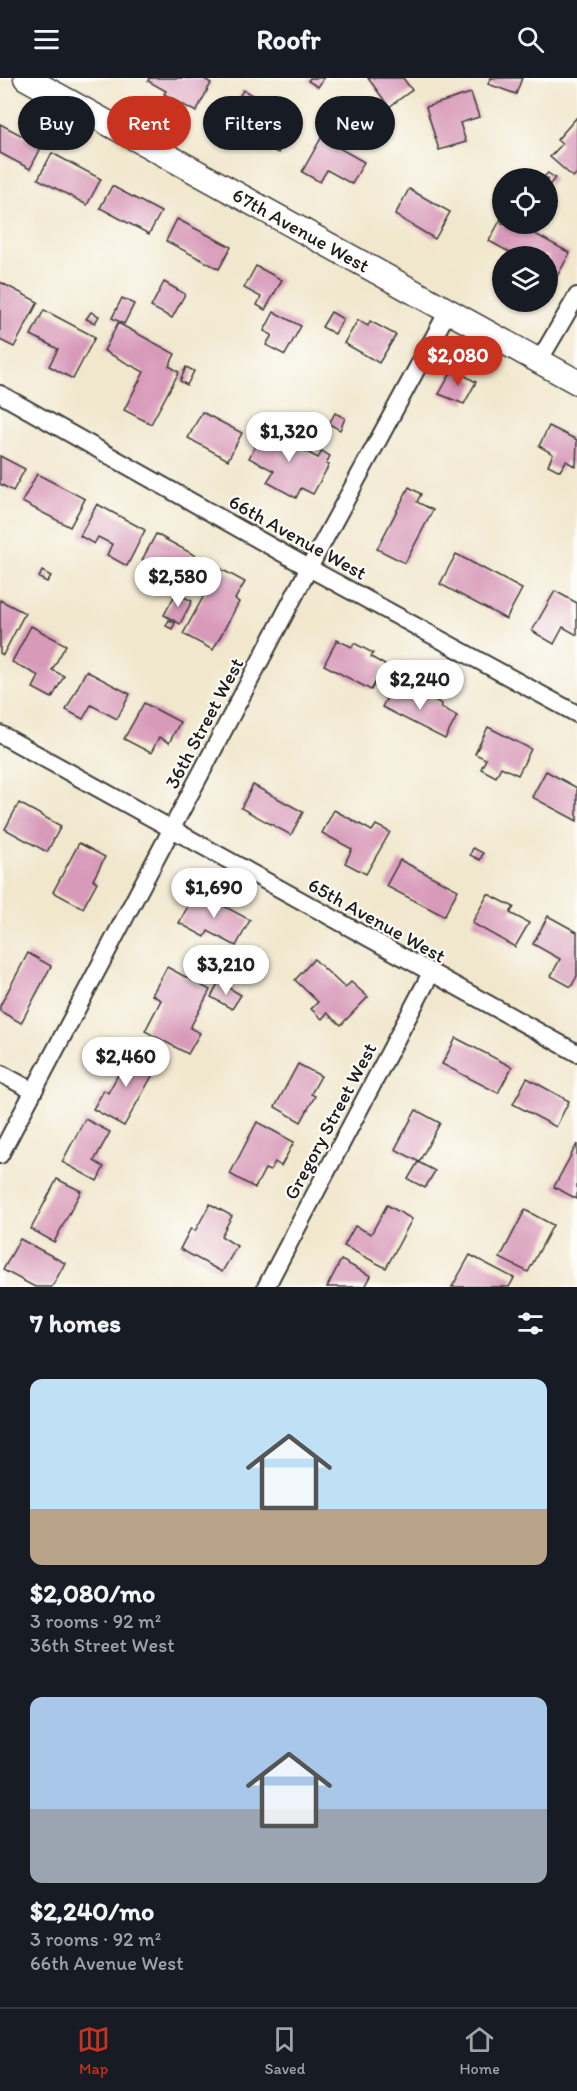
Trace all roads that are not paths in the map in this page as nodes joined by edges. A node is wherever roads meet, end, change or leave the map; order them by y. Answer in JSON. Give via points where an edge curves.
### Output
{"nodes":[{"id":1,"x":26,"y":78,"type":"edge"},
{"id":2,"x":577,"y":296,"type":"edge"},
{"id":3,"x":448,"y":311,"type":"junction"},
{"id":4,"x":539,"y":361,"type":"junction"},
{"id":5,"x":577,"y":382,"type":"edge"},
{"id":6,"x":0,"y":394,"type":"edge"},
{"id":7,"x":309,"y":568,"type":"junction"},
{"id":8,"x":577,"y":714,"type":"edge"},
{"id":9,"x":0,"y":734,"type":"edge"},
{"id":10,"x":172,"y":830,"type":"junction"},
{"id":11,"x":430,"y":975,"type":"junction"},
{"id":12,"x":577,"y":1053,"type":"edge"},
{"id":13,"x":0,"y":1073,"type":"edge"},
{"id":14,"x":33,"y":1091,"type":"junction"},
{"id":15,"x":0,"y":1155,"type":"edge"},
{"id":16,"x":266,"y":1287,"type":"edge"}],
"edges":[{"from":1,"to":3,"type":"street","name":"67th Avenue West"},
{"from":2,"to":4,"type":"street"},
{"from":3,"to":4,"type":"street","name":"67th Avenue West"},
{"from":3,"to":7,"type":"street","name":"36th Street West"},
{"from":4,"to":5,"type":"street","name":"67th Avenue West"},
{"from":6,"to":7,"type":"street","name":"66th Avenue West"},
{"from":7,"to":8,"type":"street","name":"66th Avenue West"},
{"from":7,"to":10,"type":"street","name":"36th Street West"},
{"from":9,"to":10,"type":"street","name":"65th Avenue West"},
{"from":10,"to":11,"type":"street","name":"65th Avenue West"},
{"from":10,"to":14,"type":"street","name":"36th Street West"},
{"from":11,"to":12,"type":"street","name":"65th Avenue West"},
{"from":11,"to":16,"type":"street","name":"Gregory Street West"},
{"from":13,"to":14,"type":"street"},
{"from":14,"to":15,"type":"street","name":"36th Street West"}]}
